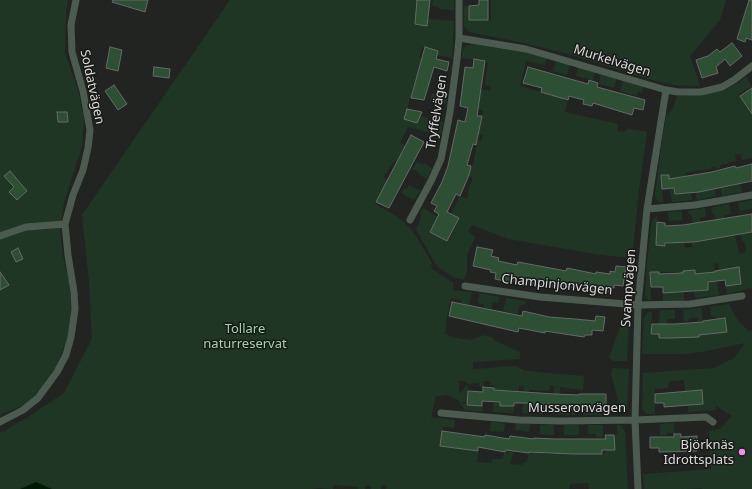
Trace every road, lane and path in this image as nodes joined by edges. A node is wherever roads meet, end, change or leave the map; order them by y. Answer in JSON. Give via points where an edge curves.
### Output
{"nodes":[{"id":1,"x":76,"y":0,"type":"edge"},
{"id":2,"x":459,"y":0,"type":"edge"},
{"id":3,"x":459,"y":38,"type":"junction"},
{"id":4,"x":752,"y":66,"type":"edge"},
{"id":5,"x":666,"y":90,"type":"junction"},
{"id":6,"x":752,"y":195,"type":"edge"},
{"id":7,"x":647,"y":208,"type":"junction"},
{"id":8,"x":410,"y":220,"type":"dead end"},
{"id":9,"x":65,"y":224,"type":"junction"},
{"id":10,"x":0,"y":236,"type":"edge"},
{"id":11,"x":465,"y":286,"type":"dead end"},
{"id":12,"x":742,"y":296,"type":"dead end"},
{"id":13,"x":638,"y":306,"type":"junction"},
{"id":14,"x":440,"y":413,"type":"dead end"},
{"id":15,"x":636,"y":420,"type":"junction"},
{"id":16,"x":0,"y":422,"type":"edge"},
{"id":17,"x":713,"y":422,"type":"dead end"},
{"id":18,"x":638,"y":489,"type":"edge"}],
"edges":[{"from":1,"to":9,"type":"street","name":"Soldatvägen","via":[[71,25],[72,52],[90,130],[83,170]]},
{"from":2,"to":3,"type":"street","name":"Tryffelvägen"},
{"from":3,"to":5,"type":"street","name":"Murkelvägen","via":[[526,49]]},
{"from":3,"to":8,"type":"street","name":"Tryffelvägen","via":[[441,159]]},
{"from":4,"to":5,"type":"street","name":"Murkelvägen","via":[[734,80],[711,90],[688,93]]},
{"from":5,"to":7,"type":"street","name":"Svampvägen"},
{"from":6,"to":7,"type":"street","via":[[695,205]]},
{"from":7,"to":13,"type":"street","name":"Svampvägen"},
{"from":9,"to":10,"type":"street","via":[[26,227]]},
{"from":9,"to":16,"type":"street","name":"Soldatvägen","via":[[75,303],[66,355],[38,398],[23,410]]},
{"from":11,"to":13,"type":"street","name":"Champinjonvägen","via":[[540,297]]},
{"from":12,"to":13,"type":"street","name":"Champinjonvägen","via":[[690,304]]},
{"from":13,"to":15,"type":"street","name":"Svampvägen"},
{"from":14,"to":15,"type":"street","name":"Musseronvägen","via":[[534,420]]},
{"from":15,"to":17,"type":"street","name":"Musseronvägen","via":[[706,417]]},
{"from":15,"to":18,"type":"street","name":"Svampvägen"}]}
